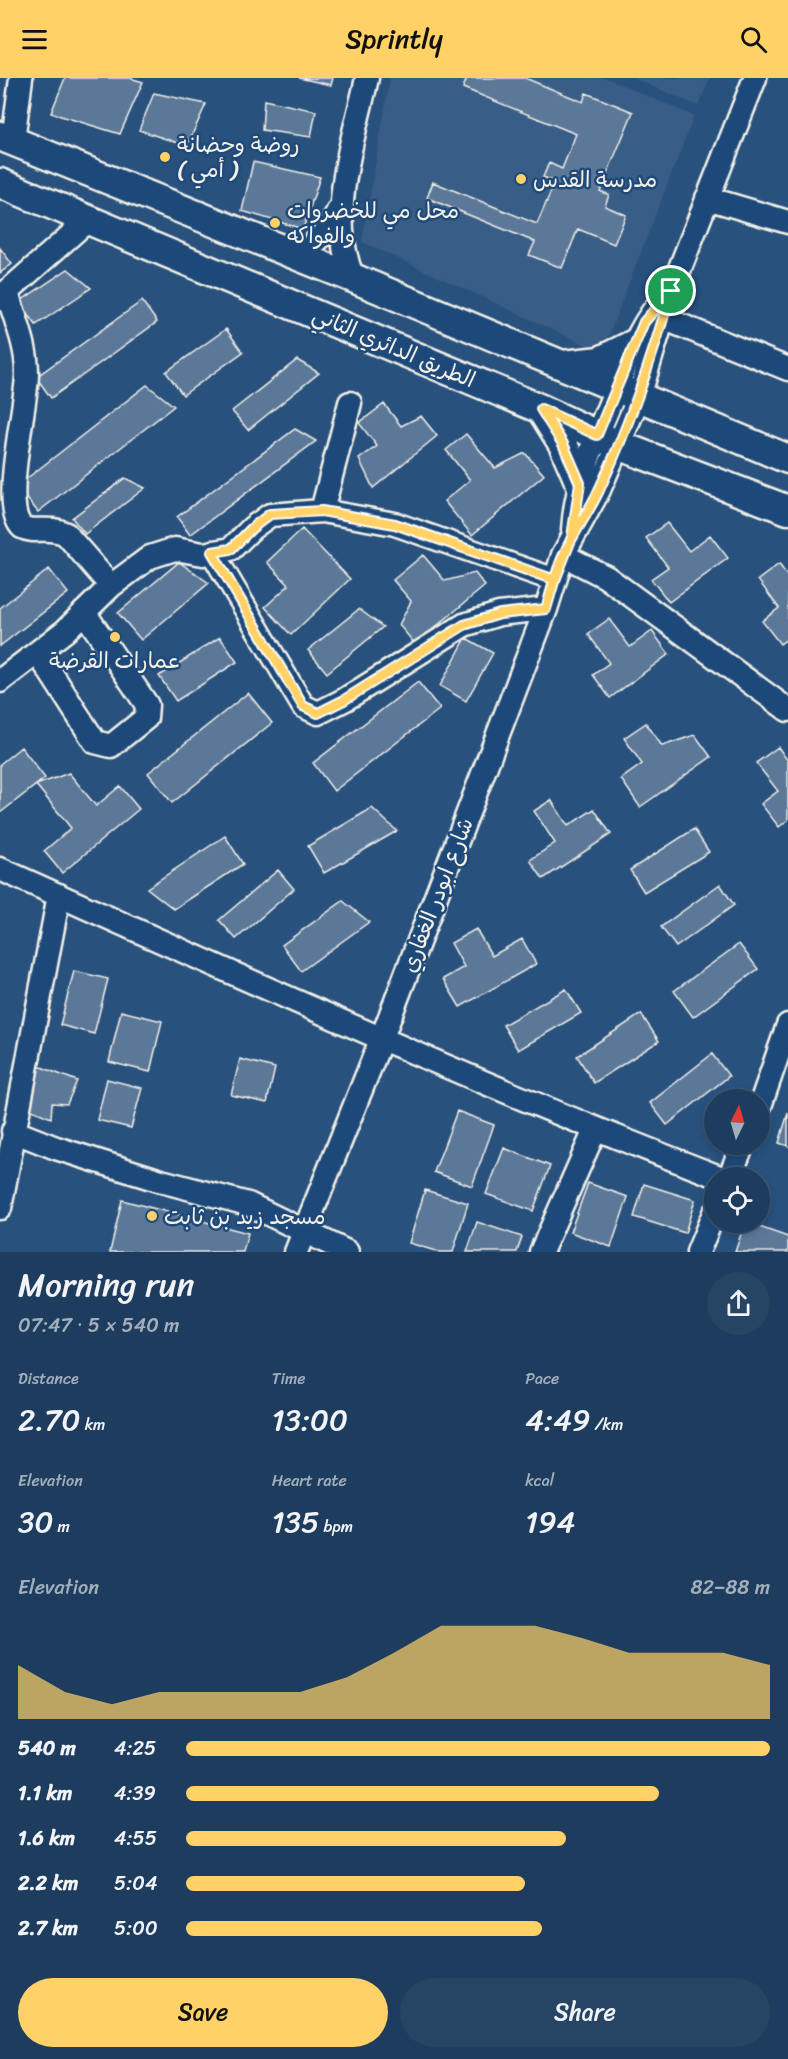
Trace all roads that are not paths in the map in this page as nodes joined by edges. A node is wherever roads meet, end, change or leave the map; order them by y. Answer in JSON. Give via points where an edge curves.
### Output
{"nodes":[{"id":1,"x":21,"y":78,"type":"edge"},
{"id":2,"x":367,"y":78,"type":"edge"},
{"id":3,"x":755,"y":78,"type":"edge"},
{"id":4,"x":6,"y":138,"type":"edge"},
{"id":5,"x":0,"y":183,"type":"edge"},
{"id":6,"x":707,"y":198,"type":"junction"},
{"id":7,"x":339,"y":209,"type":"junction"},
{"id":8,"x":88,"y":220,"type":"junction"},
{"id":9,"x":788,"y":222,"type":"edge"},
{"id":10,"x":301,"y":257,"type":"junction"},
{"id":11,"x":353,"y":278,"type":"junction"},
{"id":12,"x":671,"y":291,"type":"junction"},
{"id":13,"x":3,"y":296,"type":"edge"},
{"id":14,"x":663,"y":318,"type":"junction"},
{"id":15,"x":634,"y":344,"type":"junction"},
{"id":16,"x":562,"y":365,"type":"junction"},
{"id":17,"x":788,"y":369,"type":"edge"},
{"id":18,"x":627,"y":393,"type":"junction"},
{"id":19,"x":350,"y":403,"type":"dead end"},
{"id":20,"x":541,"y":409,"type":"junction"},
{"id":21,"x":607,"y":440,"type":"junction"},
{"id":22,"x":788,"y":459,"type":"edge"},
{"id":23,"x":580,"y":483,"type":"junction"},
{"id":24,"x":788,"y":510,"type":"edge"},
{"id":25,"x":322,"y":511,"type":"junction"},
{"id":26,"x":568,"y":546,"type":"junction"},
{"id":27,"x":212,"y":552,"type":"junction"},
{"id":28,"x":555,"y":580,"type":"junction"},
{"id":29,"x":111,"y":586,"type":"junction"},
{"id":30,"x":546,"y":609,"type":"junction"},
{"id":31,"x":84,"y":612,"type":"junction"},
{"id":32,"x":38,"y":653,"type":"junction"},
{"id":33,"x":0,"y":681,"type":"edge"},
{"id":34,"x":788,"y":710,"type":"edge"},
{"id":35,"x":0,"y":869,"type":"edge"},
{"id":36,"x":59,"y":895,"type":"junction"},
{"id":37,"x":788,"y":1025,"type":"edge"},
{"id":38,"x":381,"y":1040,"type":"junction"},
{"id":39,"x":766,"y":1089,"type":"edge"},
{"id":40,"x":595,"y":1130,"type":"junction"},
{"id":41,"x":13,"y":1131,"type":"junction"},
{"id":42,"x":704,"y":1171,"type":"edge"},
{"id":43,"x":0,"y":1208,"type":"edge"},
{"id":44,"x":305,"y":1230,"type":"junction"},
{"id":45,"x":706,"y":1233,"type":"edge"},
{"id":46,"x":296,"y":1252,"type":"edge"},
{"id":47,"x":348,"y":1252,"type":"edge"},
{"id":48,"x":541,"y":1252,"type":"edge"},
{"id":49,"x":698,"y":1252,"type":"edge"}],
"edges":[{"from":1,"to":4,"type":"street"},
{"from":2,"to":7,"type":"street"},
{"from":3,"to":6,"type":"street","name":"شارع ابودر الغفاري"},
{"from":4,"to":10,"type":"main road"},
{"from":5,"to":8,"type":"main road","name":"الطريق الدائري الثاني"},
{"from":6,"to":9,"type":"street"},
{"from":6,"to":12,"type":"street","name":"شارع ابودر الغفاري"},
{"from":7,"to":10,"type":"street","via":[[330,227]]},
{"from":7,"to":11,"type":"street","via":[[341,244]]},
{"from":8,"to":13,"type":"street"},
{"from":8,"to":20,"type":"main road","name":"الطريق الدائري الثاني"},
{"from":10,"to":11,"type":"main road"},
{"from":11,"to":16,"type":"main road"},
{"from":12,"to":14,"type":"street","name":"شارع ابودر الغفاري"},
{"from":12,"to":15,"type":"street","name":"شارع ابودر الغفاري","via":[[644,322]]},
{"from":13,"to":29,"type":"street","via":[[20,331],[27,374],[6,476],[8,507],[21,526],[57,529],[66,534]]},
{"from":14,"to":17,"type":"street"},
{"from":14,"to":18,"type":"street","name":"شارع ابودر الغفاري"},
{"from":15,"to":16,"type":"main road","via":[[600,361]]},
{"from":15,"to":18,"type":"street","name":"شارع ابودر الغفاري"},
{"from":16,"to":18,"type":"main road"},
{"from":18,"to":21,"type":"street","name":"شارع ابودر الغفاري"},
{"from":18,"to":22,"type":"main road"},
{"from":19,"to":25,"type":"street"},
{"from":20,"to":21,"type":"main road","name":"الطريق الدائري الثاني"},
{"from":20,"to":23,"type":"main road","via":[[563,444]]},
{"from":21,"to":23,"type":"street","name":"شارع ابودر الغفاري"},
{"from":21,"to":24,"type":"main road","name":"الطريق الدائري الثاني"},
{"from":21,"to":26,"type":"street","name":"شارع ابودر الغفاري","via":[[599,490]]},
{"from":23,"to":26,"type":"street","name":"شارع ابودر الغفاري"},
{"from":25,"to":27,"type":"street","via":[[270,514],[231,549]]},
{"from":25,"to":28,"type":"street","via":[[395,524]]},
{"from":26,"to":28,"type":"street","name":"شارع ابودر الغفاري"},
{"from":26,"to":34,"type":"street"},
{"from":27,"to":29,"type":"street","via":[[175,549],[150,557]]},
{"from":27,"to":30,"type":"street","via":[[303,706],[318,713],[464,625],[500,614]]},
{"from":28,"to":30,"type":"street","name":"شارع ابودر الغفاري"},
{"from":29,"to":31,"type":"street"},
{"from":30,"to":38,"type":"street","name":"شارع ابودر الغفاري"},
{"from":31,"to":32,"type":"street"},
{"from":31,"to":32,"type":"street","via":[[147,705],[146,718],[111,746],[95,742]]},
{"from":32,"to":33,"type":"street"},
{"from":35,"to":36,"type":"street"},
{"from":36,"to":38,"type":"street"},
{"from":36,"to":41,"type":"street"},
{"from":37,"to":39,"type":"street"},
{"from":38,"to":40,"type":"street"},
{"from":38,"to":44,"type":"street","name":"شارع ابودر الغفاري"},
{"from":40,"to":42,"type":"street"},
{"from":40,"to":48,"type":"street"},
{"from":41,"to":43,"type":"street"},
{"from":41,"to":44,"type":"street","via":[[161,1181],[248,1204]]},
{"from":44,"to":46,"type":"street","name":"شارع ابودر الغفاري"},
{"from":44,"to":47,"type":"street"},
{"from":45,"to":49,"type":"street"}]}
